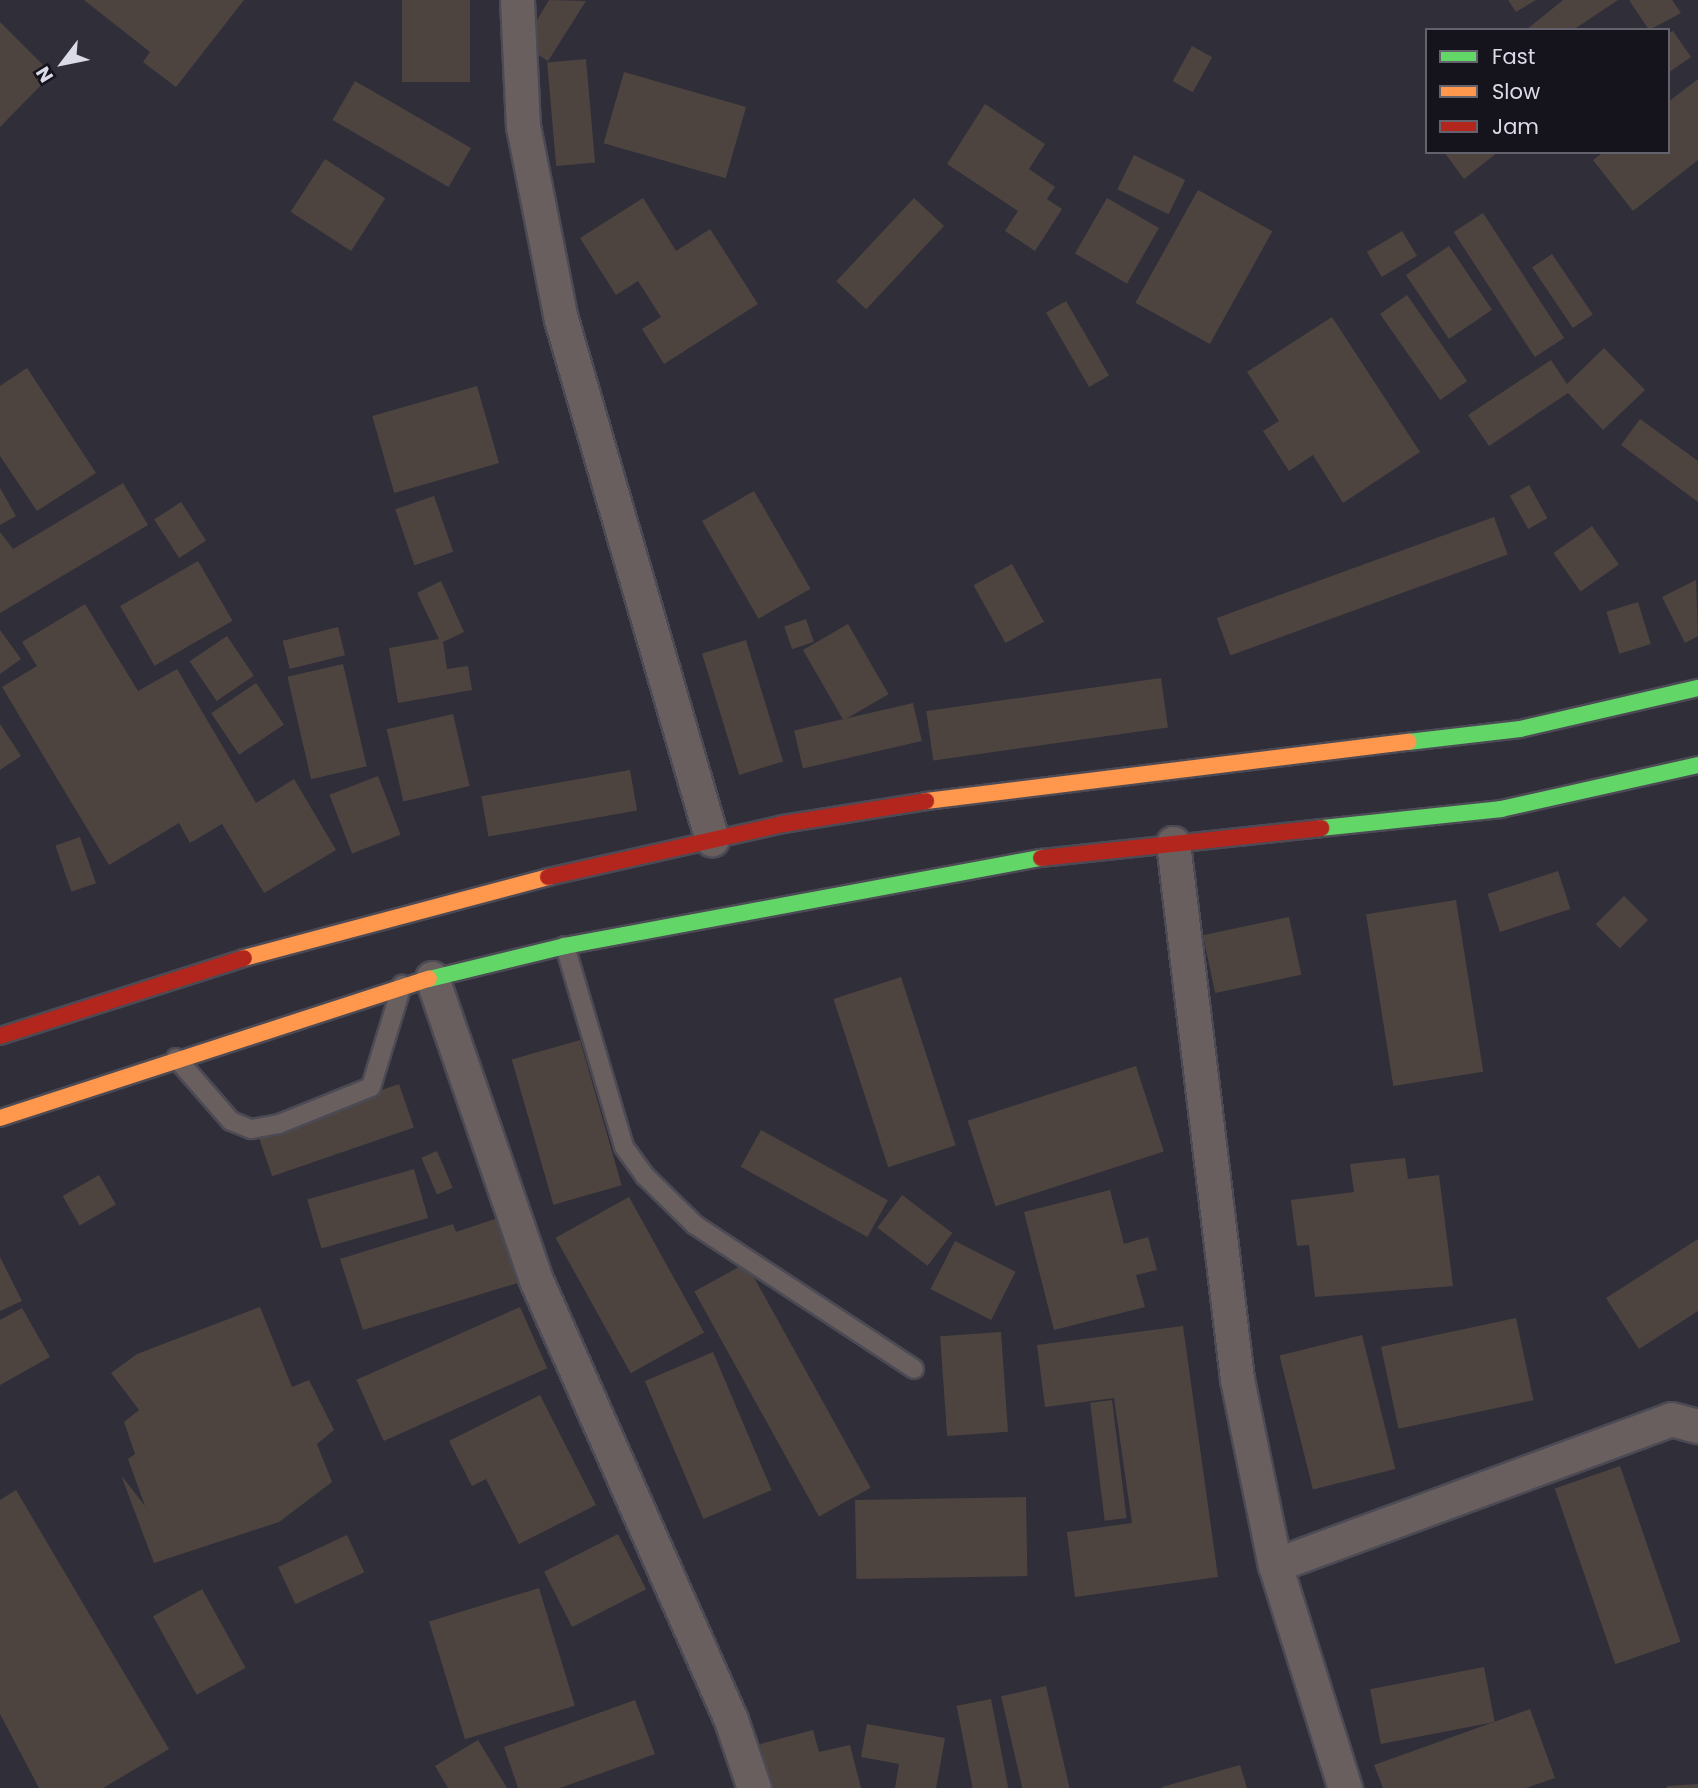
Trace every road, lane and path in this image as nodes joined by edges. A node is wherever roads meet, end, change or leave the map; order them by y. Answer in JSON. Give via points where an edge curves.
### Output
{"nodes":[{"id":1,"x":517,"y":0,"type":"edge"},
{"id":2,"x":1698,"y":688,"type":"edge"},
{"id":3,"x":1698,"y":765,"type":"edge"},
{"id":4,"x":712,"y":840,"type":"junction"},
{"id":5,"x":1173,"y":843,"type":"junction"},
{"id":6,"x":565,"y":946,"type":"junction"},
{"id":7,"x":417,"y":982,"type":"junction"},
{"id":8,"x":0,"y":1036,"type":"edge"},
{"id":9,"x":176,"y":1058,"type":"junction"},
{"id":10,"x":0,"y":1118,"type":"edge"},
{"id":11,"x":914,"y":1369,"type":"dead end"},
{"id":12,"x":1698,"y":1426,"type":"edge"},
{"id":13,"x":1275,"y":1565,"type":"junction"},
{"id":14,"x":754,"y":1788,"type":"edge"},
{"id":15,"x":1345,"y":1788,"type":"edge"}],
"edges":[{"from":1,"to":4,"type":"street","via":[[523,126],[561,319]]},
{"from":2,"to":4,"type":"main road","via":[[1520,729],[970,793]]},
{"from":3,"to":5,"type":"main road","via":[[1501,808]]},
{"from":4,"to":8,"type":"main road","via":[[475,893],[287,944]]},
{"from":5,"to":6,"type":"main road","via":[[1065,854]]},
{"from":5,"to":13,"type":"street","via":[[1237,1378]]},
{"from":6,"to":7,"type":"main road"},
{"from":6,"to":11,"type":"lane","via":[[624,1147],[645,1176],[695,1225]]},
{"from":7,"to":9,"type":"main road"},
{"from":7,"to":9,"type":"lane","via":[[371,1087],[279,1124],[251,1129],[231,1121]]},
{"from":7,"to":14,"type":"street","via":[[536,1280],[731,1720]]},
{"from":9,"to":10,"type":"main road"},
{"from":12,"to":13,"type":"street","via":[[1671,1419]]},
{"from":13,"to":15,"type":"street"}]}
